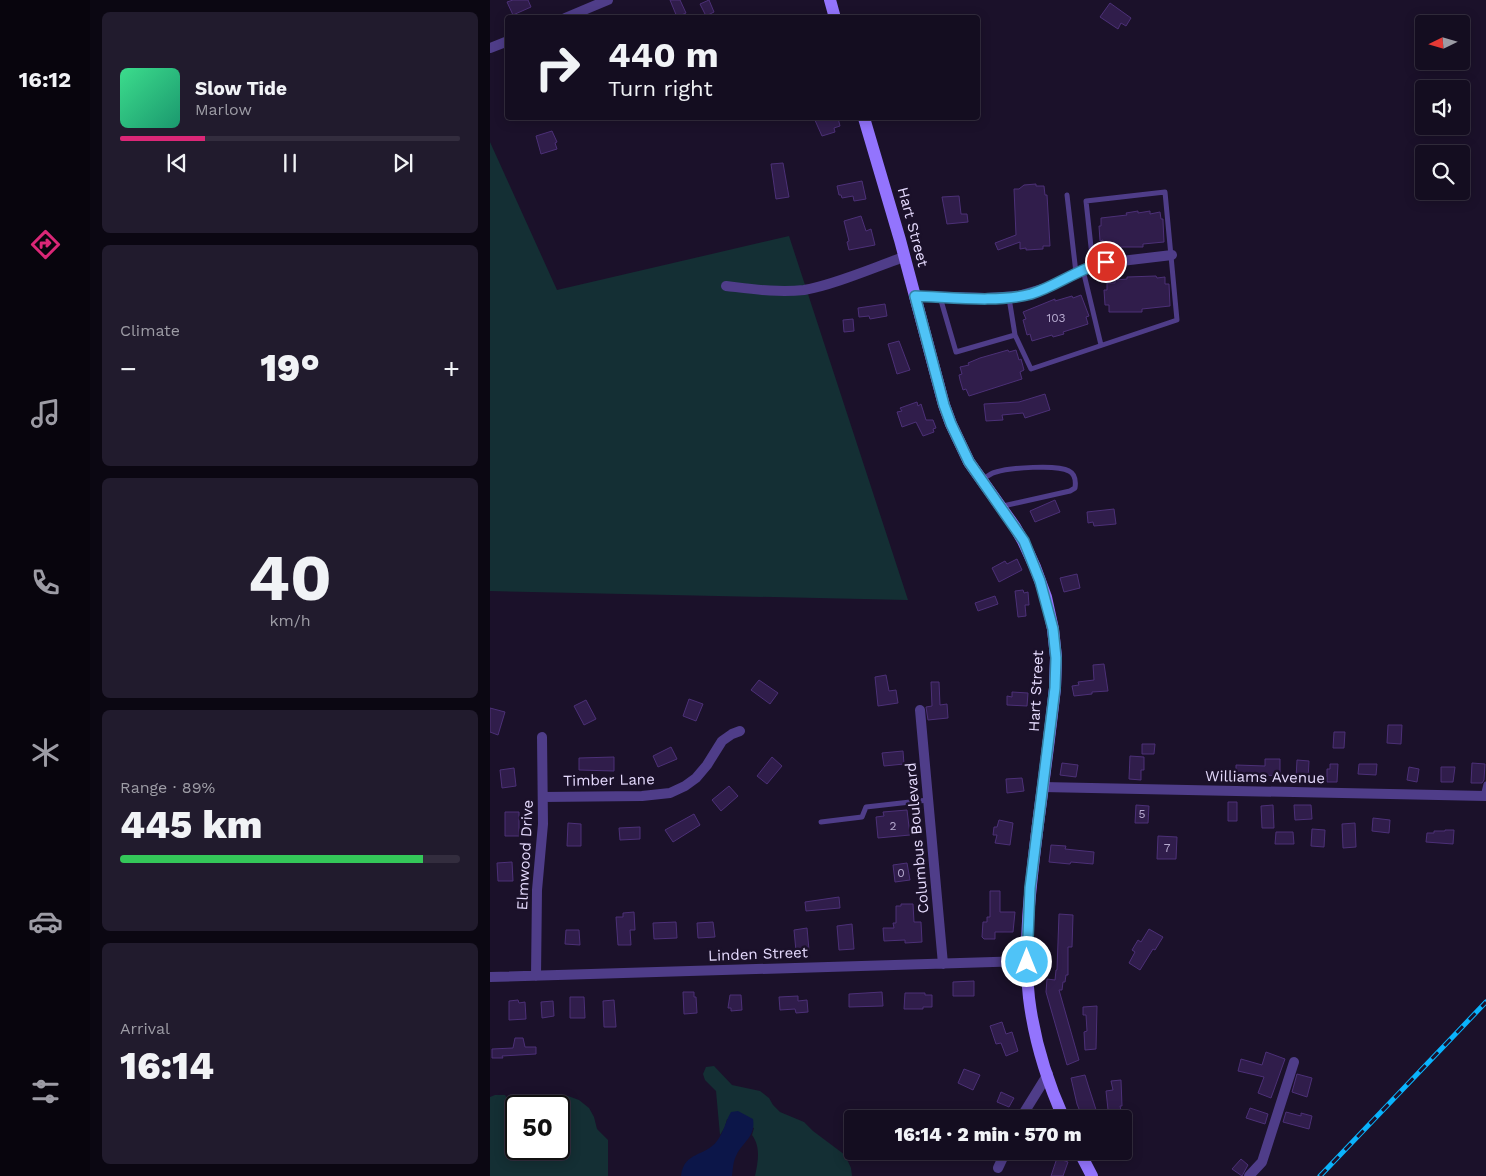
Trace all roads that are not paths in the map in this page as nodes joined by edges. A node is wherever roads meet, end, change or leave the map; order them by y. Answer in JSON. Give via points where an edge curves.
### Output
{"nodes":[{"id":1,"x":608,"y":0,"type":"edge"},
{"id":2,"x":830,"y":0,"type":"edge"},
{"id":3,"x":572,"y":15,"type":"edge"},
{"id":4,"x":834,"y":15,"type":"edge"},
{"id":5,"x":505,"y":42,"type":"edge"},
{"id":6,"x":490,"y":48,"type":"edge"},
{"id":7,"x":865,"y":120,"type":"edge"},
{"id":8,"x":1067,"y":195,"type":"dead end"},
{"id":9,"x":1172,"y":256,"type":"junction"},
{"id":10,"x":904,"y":257,"type":"junction"},
{"id":11,"x":1084,"y":269,"type":"junction"},
{"id":12,"x":726,"y":286,"type":"dead end"},
{"id":13,"x":915,"y":296,"type":"junction"},
{"id":14,"x":940,"y":296,"type":"junction"},
{"id":15,"x":1009,"y":298,"type":"junction"},
{"id":16,"x":1014,"y":335,"type":"junction"},
{"id":17,"x":1101,"y":345,"type":"junction"},
{"id":18,"x":982,"y":480,"type":"junction"},
{"id":19,"x":1000,"y":506,"type":"junction"},
{"id":20,"x":920,"y":710,"type":"dead end"},
{"id":21,"x":740,"y":731,"type":"dead end"},
{"id":22,"x":542,"y":737,"type":"dead end"},
{"id":23,"x":1486,"y":784,"type":"edge"},
{"id":24,"x":1043,"y":787,"type":"junction"},
{"id":25,"x":1485,"y":796,"type":"edge"},
{"id":26,"x":543,"y":797,"type":"junction"},
{"id":27,"x":928,"y":800,"type":"junction"},
{"id":28,"x":821,"y":822,"type":"dead end"},
{"id":29,"x":1027,"y":962,"type":"junction"},
{"id":30,"x":943,"y":964,"type":"junction"},
{"id":31,"x":536,"y":976,"type":"junction"},
{"id":32,"x":490,"y":977,"type":"edge"},
{"id":33,"x":1294,"y":1062,"type":"dead end"},
{"id":34,"x":1048,"y":1074,"type":"junction"},
{"id":35,"x":1026,"y":1110,"type":"edge"},
{"id":36,"x":1061,"y":1110,"type":"edge"},
{"id":37,"x":1002,"y":1160,"type":"edge"},
{"id":38,"x":1084,"y":1160,"type":"edge"},
{"id":39,"x":998,"y":1168,"type":"dead end"},
{"id":40,"x":1092,"y":1176,"type":"edge"},
{"id":41,"x":1249,"y":1176,"type":"edge"}],
"edges":[{"from":1,"to":3,"type":"street"},
{"from":2,"to":4,"type":"main road"},
{"from":5,"to":6,"type":"street"},
{"from":7,"to":10,"type":"main road","name":"Hart Street"},
{"from":8,"to":11,"type":"lane"},
{"from":9,"to":11,"type":"street","via":[[1106,262]]},
{"from":9,"to":11,"type":"lane","via":[[1165,192],[1086,201]]},
{"from":9,"to":17,"type":"lane","via":[[1177,320]]},
{"from":10,"to":12,"type":"street","via":[[804,290],[773,291]]},
{"from":10,"to":13,"type":"main road","name":"Hart Street"},
{"from":11,"to":15,"type":"street","via":[[1038,291]]},
{"from":11,"to":17,"type":"lane"},
{"from":13,"to":14,"type":"street"},
{"from":13,"to":18,"type":"main road","name":"Hart Street","via":[[951,424],[969,462]]},
{"from":14,"to":15,"type":"street"},
{"from":14,"to":16,"type":"lane","via":[[956,352]]},
{"from":15,"to":16,"type":"lane"},
{"from":16,"to":17,"type":"lane","via":[[1031,368]]},
{"from":18,"to":19,"type":"main road","name":"Hart Street"},
{"from":18,"to":19,"type":"lane","via":[[993,472],[1026,468],[1061,468],[1074,476],[1075,488],[1070,492]]},
{"from":19,"to":24,"type":"main road","name":"Hart Street","via":[[1030,554],[1046,596],[1053,629],[1055,688]]},
{"from":20,"to":27,"type":"street","name":"Columbus Boulevard"},
{"from":21,"to":26,"type":"street","name":"Timber Lane","via":[[722,741],[696,778],[670,793]]},
{"from":22,"to":26,"type":"street","name":"Elmwood Drive"},
{"from":23,"to":25,"type":"lane"},
{"from":24,"to":25,"type":"street","name":"Williams Avenue"},
{"from":24,"to":29,"type":"main road","name":"Hart Street","via":[[1030,888]]},
{"from":26,"to":31,"type":"street","name":"Elmwood Drive"},
{"from":27,"to":28,"type":"lane","via":[[866,807],[862,816]]},
{"from":27,"to":30,"type":"street","name":"Columbus Boulevard"},
{"from":29,"to":30,"type":"street","name":"Linden Street"},
{"from":29,"to":34,"type":"main road","name":"Hart Street","via":[[1032,1016]]},
{"from":30,"to":31,"type":"street","name":"Linden Street"},
{"from":31,"to":32,"type":"street","name":"Linden Street"},
{"from":33,"to":41,"type":"street","via":[[1262,1162]]},
{"from":34,"to":35,"type":"street"},
{"from":34,"to":36,"type":"main road","name":"Hart Street"},
{"from":37,"to":39,"type":"street"},
{"from":38,"to":40,"type":"main road"}]}
